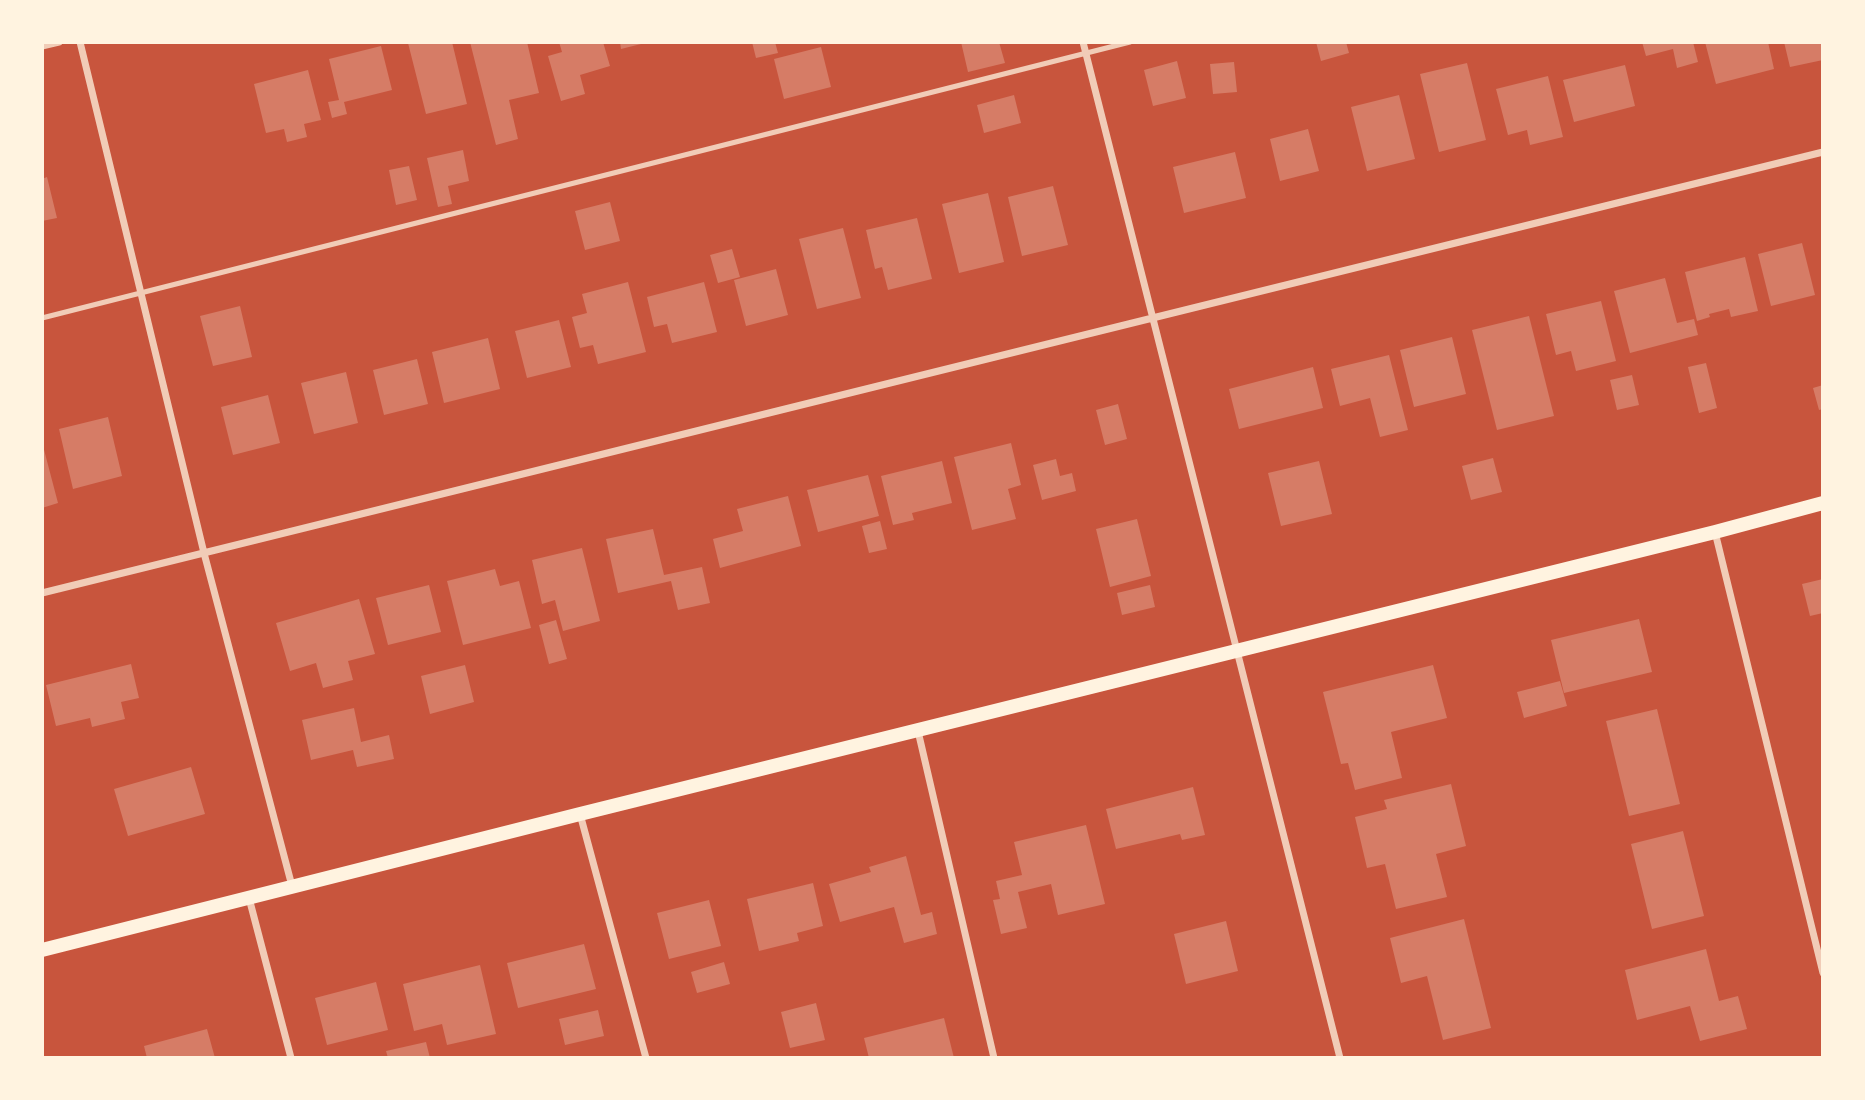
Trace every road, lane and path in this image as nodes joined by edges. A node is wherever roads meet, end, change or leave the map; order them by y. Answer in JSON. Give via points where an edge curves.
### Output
{"nodes":[{"id":1,"x":59,"y":42,"type":"edge"},
{"id":2,"x":80,"y":42,"type":"edge"},
{"id":3,"x":1083,"y":42,"type":"edge"},
{"id":4,"x":1130,"y":42,"type":"edge"},
{"id":5,"x":42,"y":46,"type":"edge"},
{"id":6,"x":1086,"y":53,"type":"junction"},
{"id":7,"x":1823,"y":152,"type":"edge"},
{"id":8,"x":139,"y":293,"type":"junction"},
{"id":9,"x":42,"y":317,"type":"edge"},
{"id":10,"x":1152,"y":317,"type":"junction"},
{"id":11,"x":1823,"y":503,"type":"edge"},
{"id":12,"x":1715,"y":532,"type":"junction"},
{"id":13,"x":204,"y":553,"type":"junction"},
{"id":14,"x":42,"y":593,"type":"edge"},
{"id":15,"x":1237,"y":651,"type":"junction"},
{"id":16,"x":918,"y":732,"type":"junction"},
{"id":17,"x":580,"y":814,"type":"junction"},
{"id":18,"x":292,"y":886,"type":"junction"},
{"id":19,"x":249,"y":898,"type":"junction"},
{"id":20,"x":42,"y":950,"type":"edge"},
{"id":21,"x":1823,"y":973,"type":"edge"},
{"id":22,"x":291,"y":1058,"type":"edge"},
{"id":23,"x":646,"y":1058,"type":"edge"},
{"id":24,"x":993,"y":1058,"type":"edge"},
{"id":25,"x":1340,"y":1058,"type":"edge"}],
"edges":[{"from":1,"to":5,"type":"street"},
{"from":2,"to":8,"type":"street"},
{"from":3,"to":6,"type":"street"},
{"from":4,"to":6,"type":"lane"},
{"from":6,"to":8,"type":"lane"},
{"from":6,"to":10,"type":"street"},
{"from":7,"to":10,"type":"street"},
{"from":8,"to":9,"type":"lane"},
{"from":8,"to":13,"type":"street"},
{"from":10,"to":13,"type":"street"},
{"from":10,"to":15,"type":"street"},
{"from":11,"to":12,"type":"main road"},
{"from":12,"to":15,"type":"main road"},
{"from":12,"to":21,"type":"street"},
{"from":13,"to":14,"type":"street"},
{"from":13,"to":18,"type":"street"},
{"from":15,"to":16,"type":"main road"},
{"from":15,"to":25,"type":"street"},
{"from":16,"to":17,"type":"main road"},
{"from":16,"to":24,"type":"street"},
{"from":17,"to":18,"type":"main road"},
{"from":17,"to":23,"type":"street"},
{"from":18,"to":19,"type":"main road"},
{"from":19,"to":20,"type":"main road"},
{"from":19,"to":22,"type":"street"}]}
